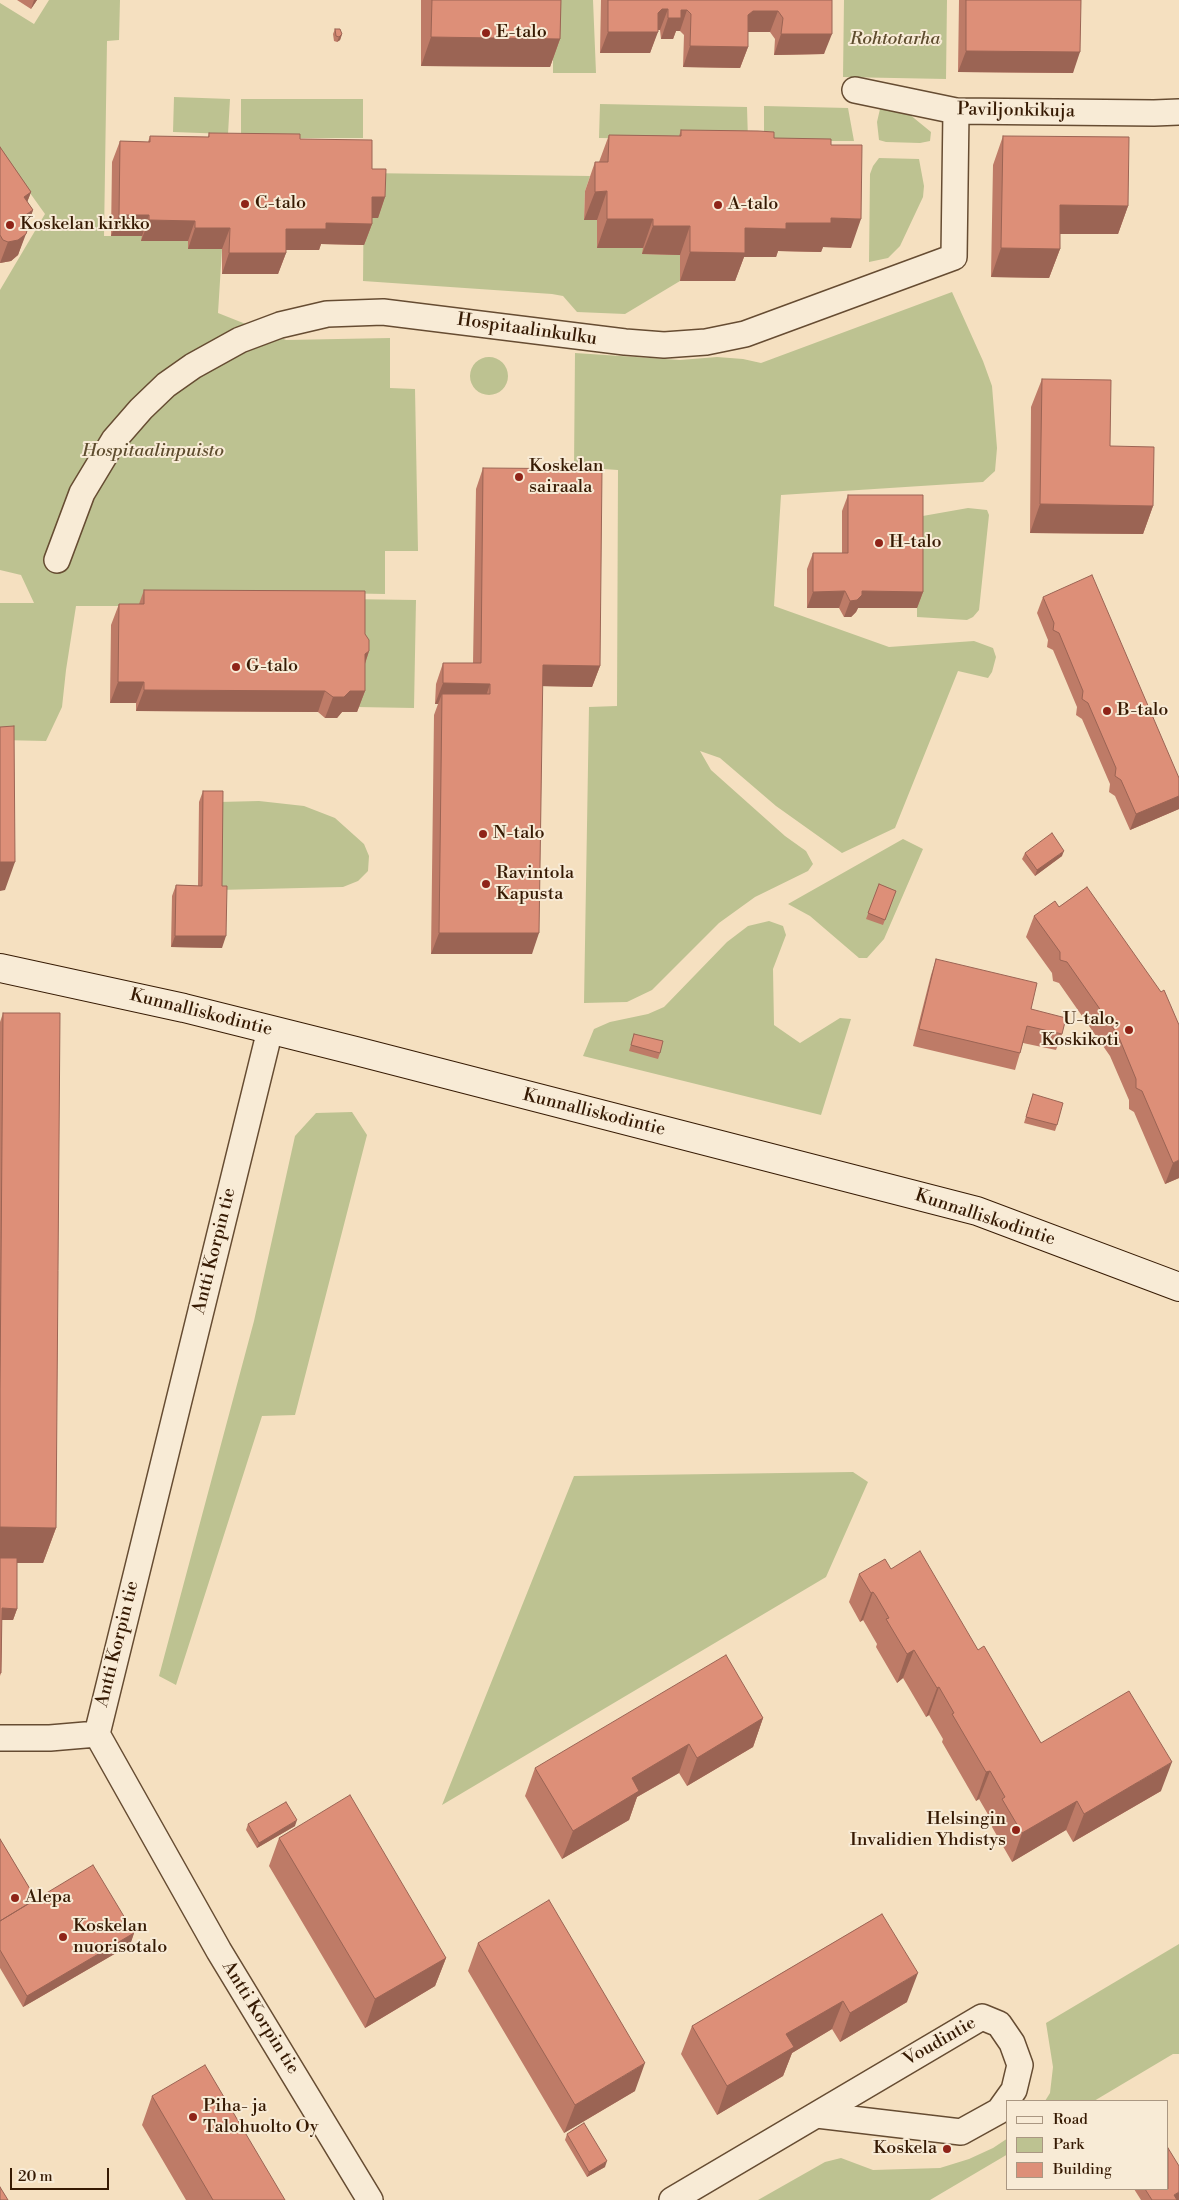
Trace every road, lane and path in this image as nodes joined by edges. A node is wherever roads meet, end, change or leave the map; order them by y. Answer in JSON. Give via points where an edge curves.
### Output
{"nodes":[{"id":1,"x":855,"y":90,"type":"dead end"},
{"id":2,"x":956,"y":111,"type":"junction"},
{"id":3,"x":1179,"y":112,"type":"edge"},
{"id":4,"x":57,"y":560,"type":"dead end"},
{"id":5,"x":0,"y":968,"type":"edge"},
{"id":6,"x":270,"y":1030,"type":"junction"},
{"id":7,"x":1179,"y":1287,"type":"edge"},
{"id":8,"x":97,"y":1734,"type":"junction"},
{"id":9,"x":0,"y":1738,"type":"edge"},
{"id":10,"x":1007,"y":2100,"type":"edge"},
{"id":11,"x":1006,"y":2101,"type":"edge"},
{"id":12,"x":817,"y":2114,"type":"junction"},
{"id":13,"x":370,"y":2200,"type":"edge"},
{"id":14,"x":672,"y":2200,"type":"edge"}],
"edges":[{"from":1,"to":2,"type":"street","name":"Paviljonkikuja"},
{"from":2,"to":3,"type":"street","name":"Paviljonkikuja"},
{"from":2,"to":4,"type":"street","name":"Hospitaalinkulku","via":[[954,257],[746,334],[706,342],[664,345],[626,342],[383,312],[327,314],[280,325],[240,340],[193,366],[141,409],[114,440],[82,493]]},
{"from":5,"to":6,"type":"street","name":"Kunnalliskodintie"},
{"from":6,"to":7,"type":"street","name":"Kunnalliskodintie","via":[[977,1211]]},
{"from":6,"to":8,"type":"street","name":"Antti Korpin tie"},
{"from":8,"to":9,"type":"street"},
{"from":8,"to":13,"type":"street","name":"Antti Korpin tie","via":[[219,1951]]},
{"from":10,"to":12,"type":"street","name":"Voudintie","via":[[1014,2090],[1020,2065],[1012,2043],[999,2024],[982,2017]]},
{"from":11,"to":12,"type":"street","name":"Voudintie","via":[[999,2111],[961,2132]]},
{"from":12,"to":14,"type":"street","name":"Voudintie"}]}
